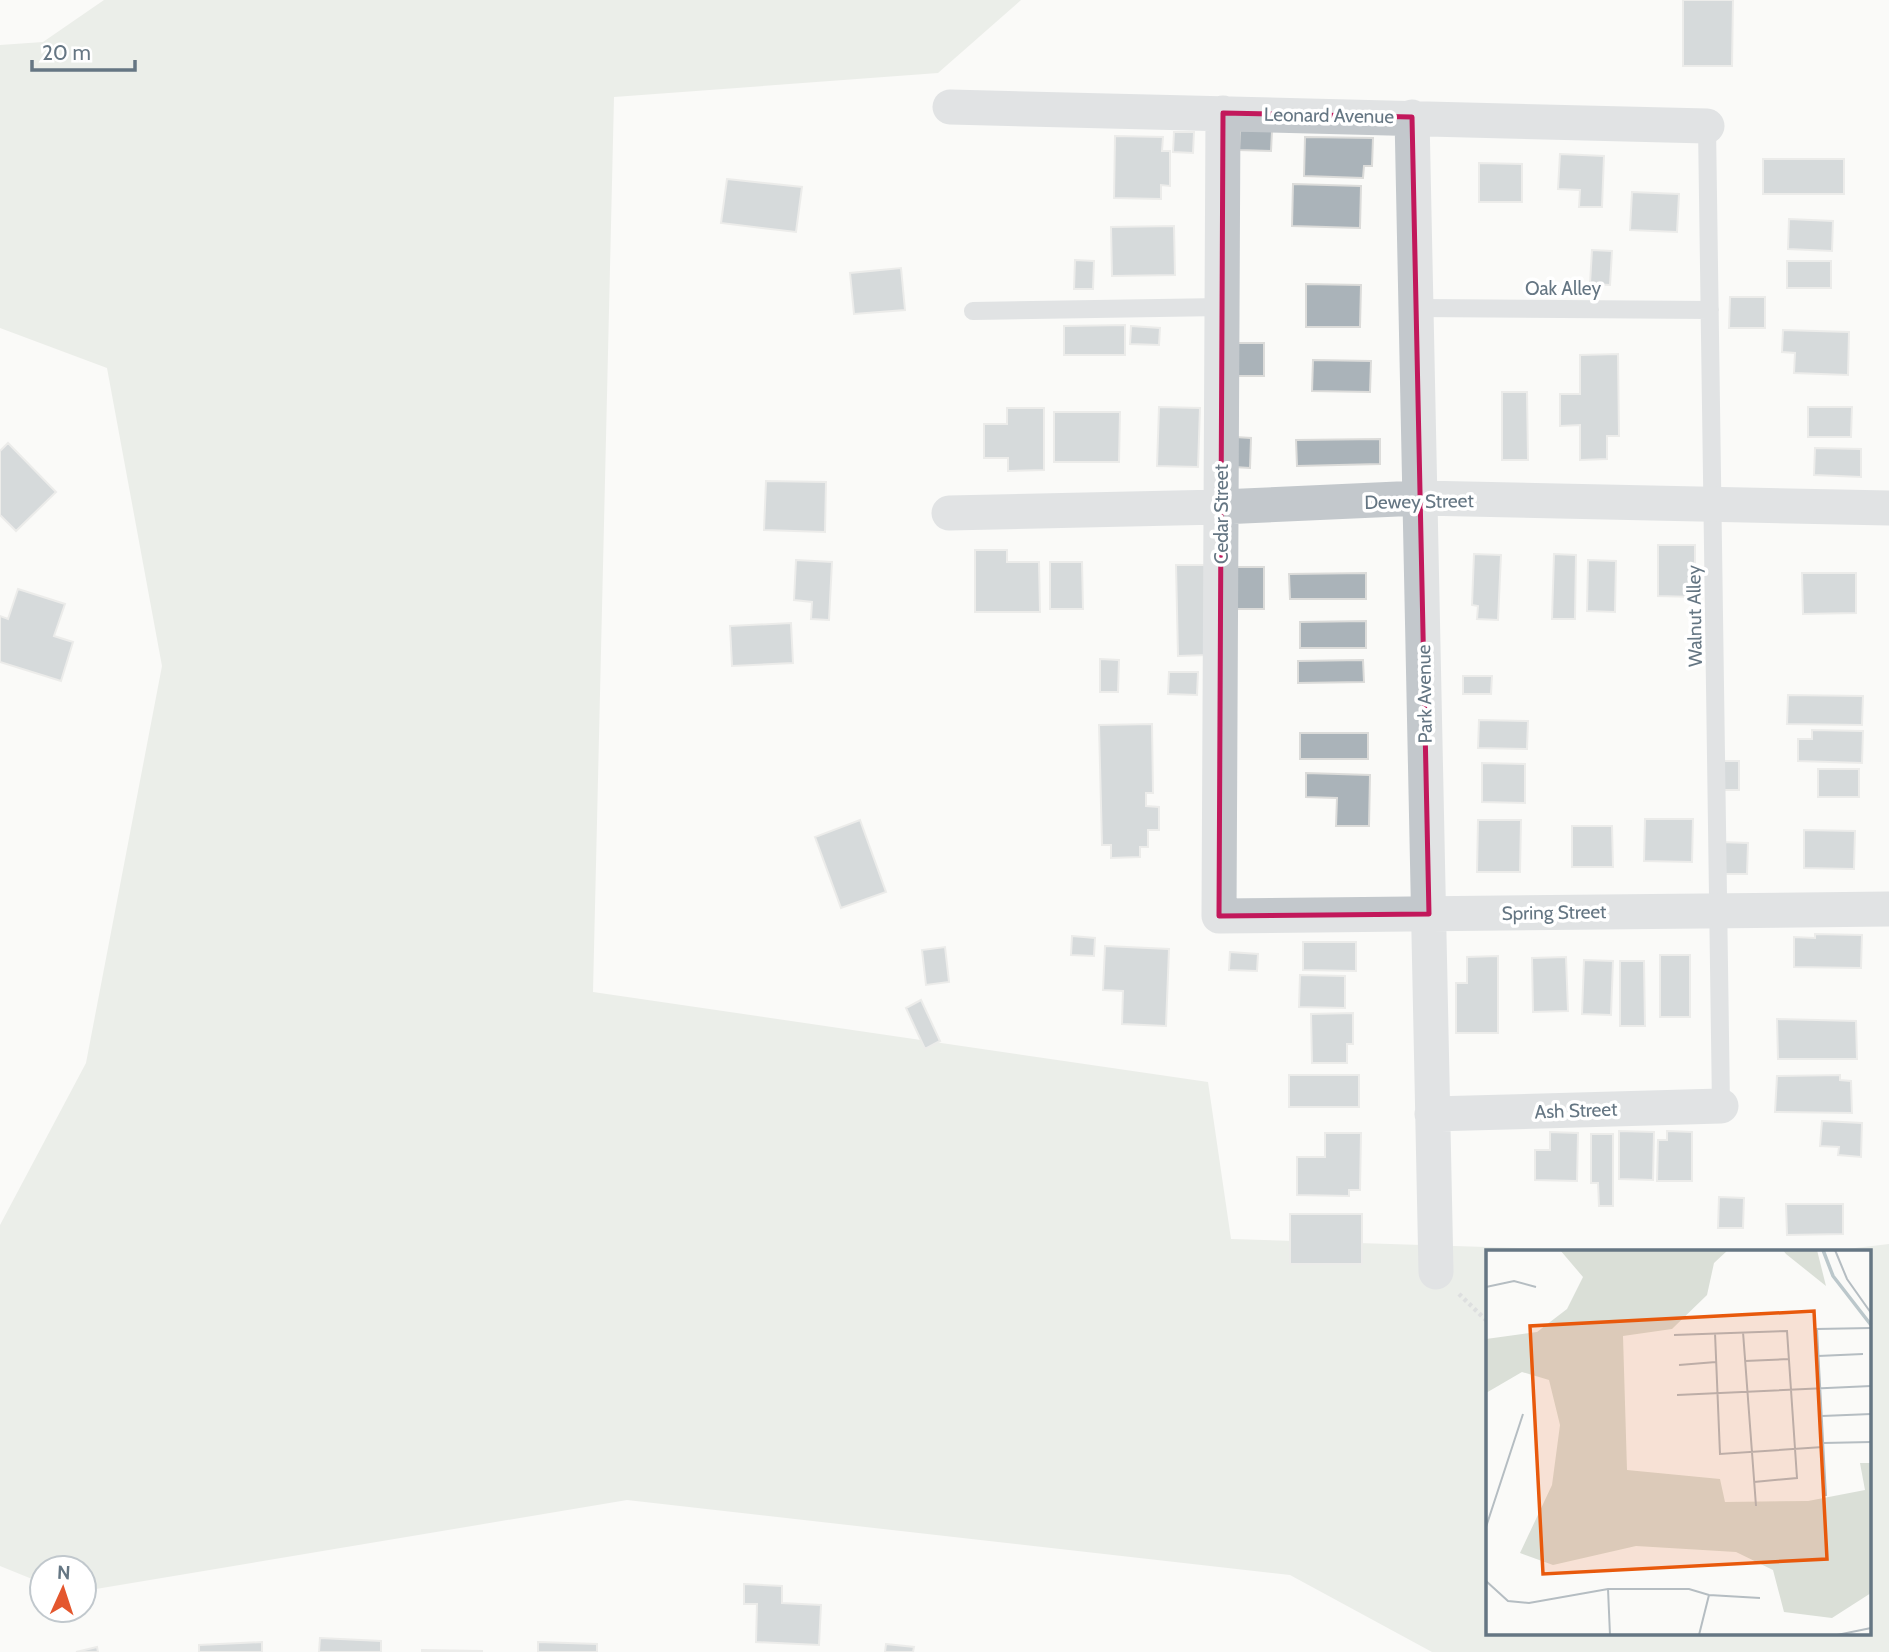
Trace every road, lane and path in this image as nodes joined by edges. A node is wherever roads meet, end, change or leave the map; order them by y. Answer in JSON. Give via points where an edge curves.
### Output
{"nodes":[{"id":1,"x":950,"y":107,"type":"dead end"},
{"id":2,"x":1223,"y":113,"type":"junction"},
{"id":3,"x":1412,"y":117,"type":"junction"},
{"id":4,"x":1707,"y":126,"type":"joint"},
{"id":5,"x":1222,"y":307,"type":"junction"},
{"id":6,"x":1417,"y":308,"type":"junction"},
{"id":7,"x":1710,"y":310,"type":"junction"},
{"id":8,"x":973,"y":311,"type":"dead end"},
{"id":9,"x":1420,"y":498,"type":"junction"},
{"id":10,"x":1713,"y":505,"type":"junction"},
{"id":11,"x":1221,"y":507,"type":"junction"},
{"id":12,"x":1889,"y":508,"type":"edge"},
{"id":13,"x":949,"y":513,"type":"dead end"},
{"id":14,"x":1889,"y":909,"type":"edge"},
{"id":15,"x":1720,"y":911,"type":"junction"},
{"id":16,"x":1429,"y":914,"type":"junction"},
{"id":17,"x":1219,"y":916,"type":"joint"},
{"id":18,"x":1721,"y":1106,"type":"joint"},
{"id":19,"x":1432,"y":1114,"type":"junction"},
{"id":20,"x":1436,"y":1272,"type":"dead end"}],
"edges":[{"from":1,"to":2,"type":"street","name":"Leonard Avenue"},
{"from":2,"to":3,"type":"street","name":"Leonard Avenue"},
{"from":2,"to":5,"type":"street","name":"Cedar Street"},
{"from":3,"to":4,"type":"street","name":"Leonard Avenue"},
{"from":3,"to":6,"type":"street","name":"Park Avenue"},
{"from":4,"to":7,"type":"lane","name":"Walnut Alley"},
{"from":5,"to":8,"type":"lane"},
{"from":5,"to":11,"type":"street","name":"Cedar Street"},
{"from":6,"to":7,"type":"lane","name":"Oak Alley"},
{"from":6,"to":9,"type":"street","name":"Park Avenue"},
{"from":7,"to":10,"type":"lane","name":"Walnut Alley"},
{"from":9,"to":10,"type":"street","name":"Dewey Street"},
{"from":9,"to":11,"type":"street","name":"Dewey Street"},
{"from":9,"to":16,"type":"street","name":"Park Avenue"},
{"from":10,"to":12,"type":"street","name":"Dewey Street"},
{"from":10,"to":15,"type":"lane","name":"Walnut Alley"},
{"from":11,"to":13,"type":"street","name":"Dewey Street"},
{"from":11,"to":17,"type":"street","name":"Cedar Street"},
{"from":14,"to":15,"type":"street","name":"Spring Street"},
{"from":15,"to":16,"type":"street","name":"Spring Street"},
{"from":15,"to":18,"type":"lane","name":"Walnut Alley"},
{"from":16,"to":17,"type":"street","name":"Spring Street"},
{"from":16,"to":19,"type":"street","name":"Park Avenue"},
{"from":18,"to":19,"type":"street","name":"Ash Street"},
{"from":19,"to":20,"type":"street","name":"Park Avenue"}]}
